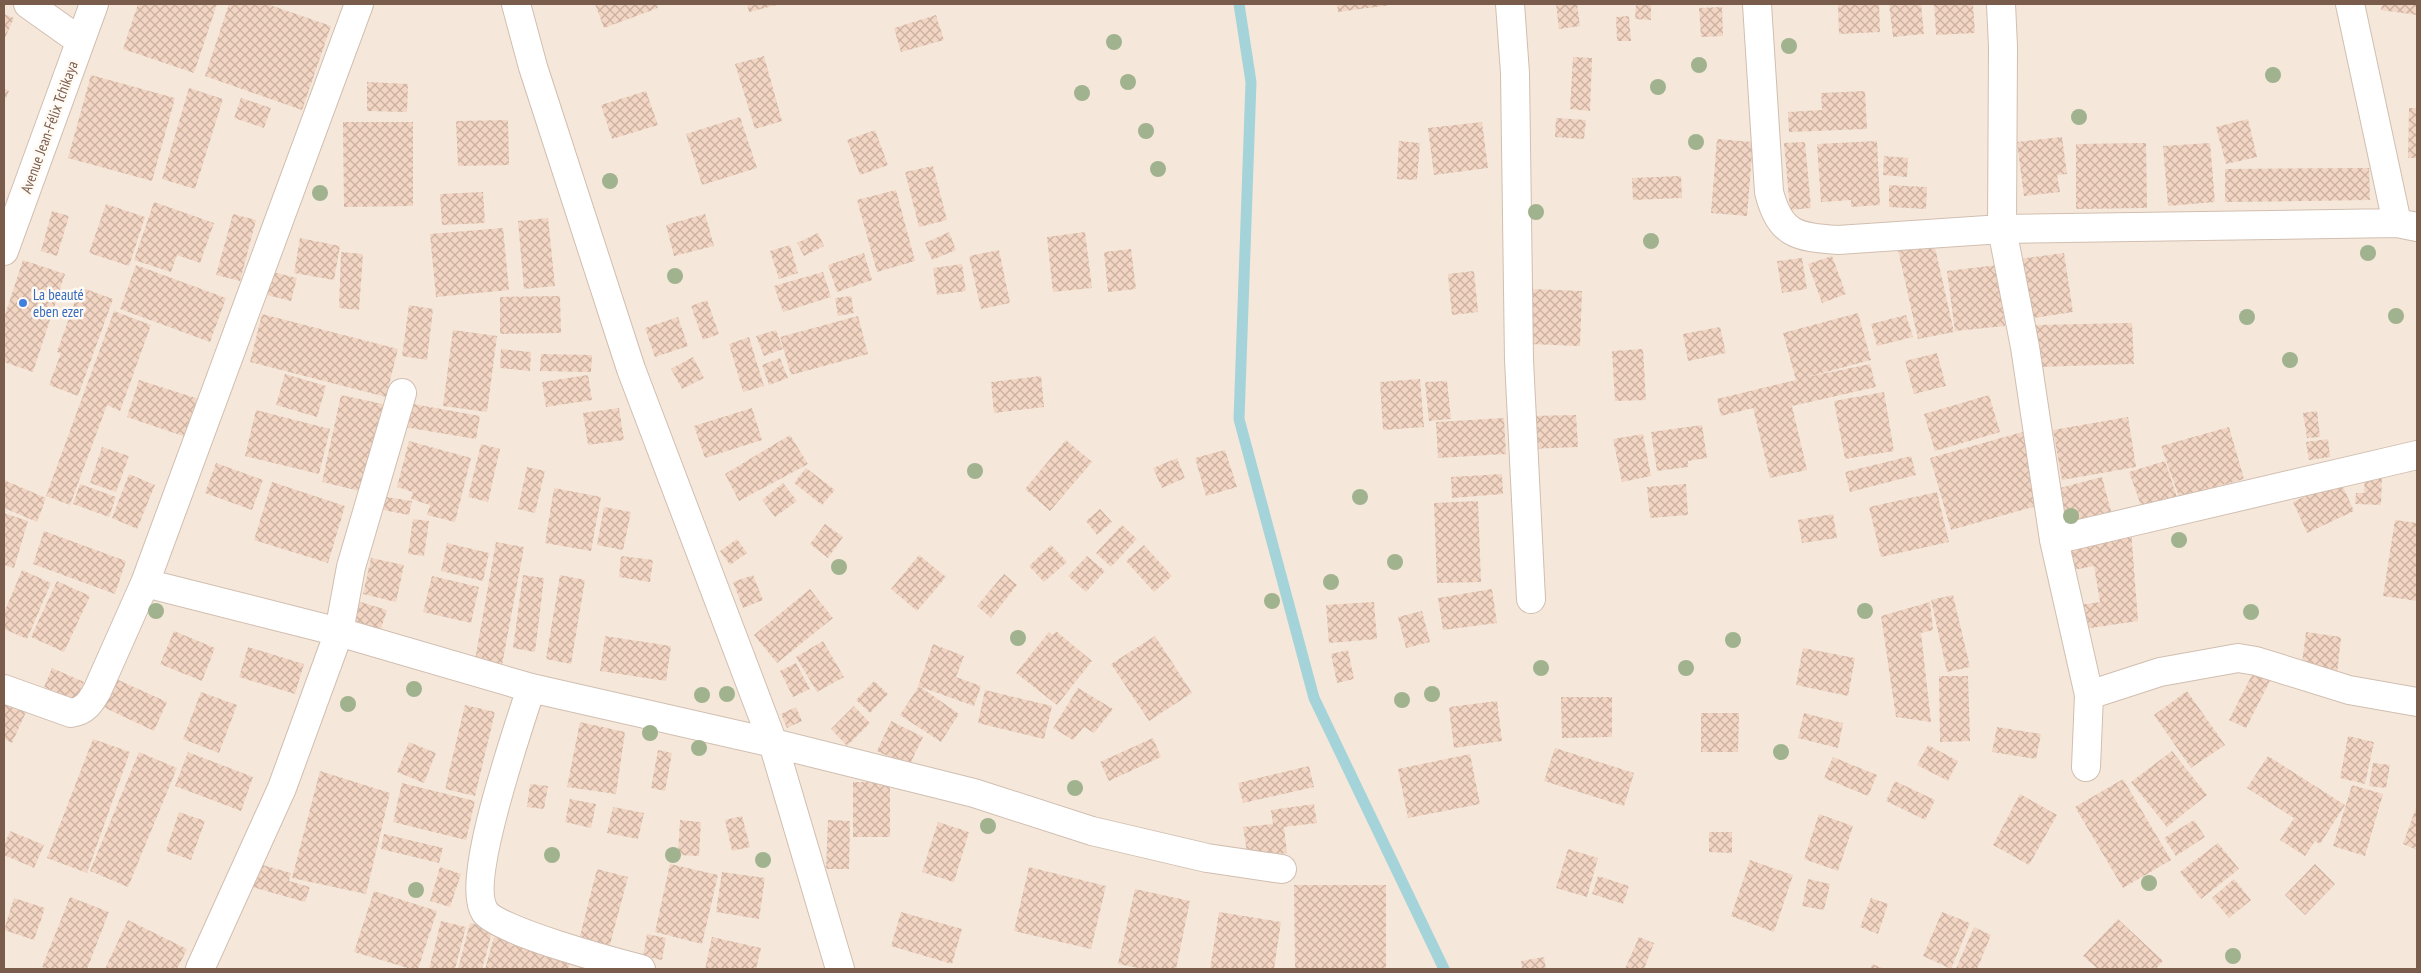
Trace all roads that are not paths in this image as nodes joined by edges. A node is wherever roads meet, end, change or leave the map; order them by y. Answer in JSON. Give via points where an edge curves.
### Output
{"nodes":[{"id":1,"x":28,"y":4,"type":"edge"},
{"id":2,"x":94,"y":4,"type":"edge"},
{"id":3,"x":359,"y":4,"type":"edge"},
{"id":4,"x":516,"y":4,"type":"edge"},
{"id":5,"x":1510,"y":4,"type":"edge"},
{"id":6,"x":1757,"y":4,"type":"edge"},
{"id":7,"x":2001,"y":4,"type":"edge"},
{"id":8,"x":2350,"y":4,"type":"edge"},
{"id":9,"x":80,"y":41,"type":"junction"},
{"id":10,"x":2407,"y":225,"type":"edge"},
{"id":11,"x":2002,"y":229,"type":"junction"},
{"id":12,"x":4,"y":251,"type":"edge"},
{"id":13,"x":402,"y":393,"type":"dead end"},
{"id":14,"x":2417,"y":454,"type":"edge"},
{"id":15,"x":2054,"y":540,"type":"junction"},
{"id":16,"x":145,"y":582,"type":"junction"},
{"id":17,"x":1531,"y":599,"type":"dead end"},
{"id":18,"x":339,"y":632,"type":"junction"},
{"id":19,"x":531,"y":688,"type":"junction"},
{"id":20,"x":4,"y":689,"type":"edge"},
{"id":21,"x":2089,"y":695,"type":"junction"},
{"id":22,"x":2417,"y":702,"type":"edge"},
{"id":23,"x":773,"y":743,"type":"junction"},
{"id":24,"x":2086,"y":767,"type":"dead end"},
{"id":25,"x":1282,"y":869,"type":"dead end"},
{"id":26,"x":200,"y":969,"type":"edge"},
{"id":27,"x":641,"y":969,"type":"edge"},
{"id":28,"x":840,"y":969,"type":"edge"}],
"edges":[{"from":1,"to":9,"type":"street"},
{"from":2,"to":9,"type":"street","name":"Avenue Jean-Félix Tchikaya"},
{"from":3,"to":16,"type":"street"},
{"from":4,"to":23,"type":"street","via":[[533,67],[631,369]]},
{"from":5,"to":17,"type":"street","via":[[1515,83],[1519,360]]},
{"from":6,"to":11,"type":"street","via":[[1769,192],[1774,212],[1788,230],[1813,238],[1838,240]]},
{"from":7,"to":11,"type":"street"},
{"from":8,"to":10,"type":"street"},
{"from":9,"to":12,"type":"street","name":"Avenue Jean-Félix Tchikaya"},
{"from":10,"to":11,"type":"street"},
{"from":11,"to":15,"type":"street","via":[[2025,347]]},
{"from":13,"to":18,"type":"street","via":[[351,567]]},
{"from":14,"to":15,"type":"street"},
{"from":15,"to":21,"type":"street"},
{"from":16,"to":18,"type":"street"},
{"from":16,"to":20,"type":"street","via":[[98,691],[80,712],[71,713]]},
{"from":18,"to":19,"type":"street"},
{"from":18,"to":26,"type":"street","via":[[282,788]]},
{"from":19,"to":23,"type":"street"},
{"from":19,"to":27,"type":"street","via":[[483,851],[481,902],[485,912],[500,924],[583,954]]},
{"from":21,"to":22,"type":"street","via":[[2160,672],[2238,658],[2349,690]]},
{"from":21,"to":24,"type":"street"},
{"from":23,"to":25,"type":"street","via":[[974,793],[1092,831],[1207,858]]},
{"from":23,"to":28,"type":"street"}]}
